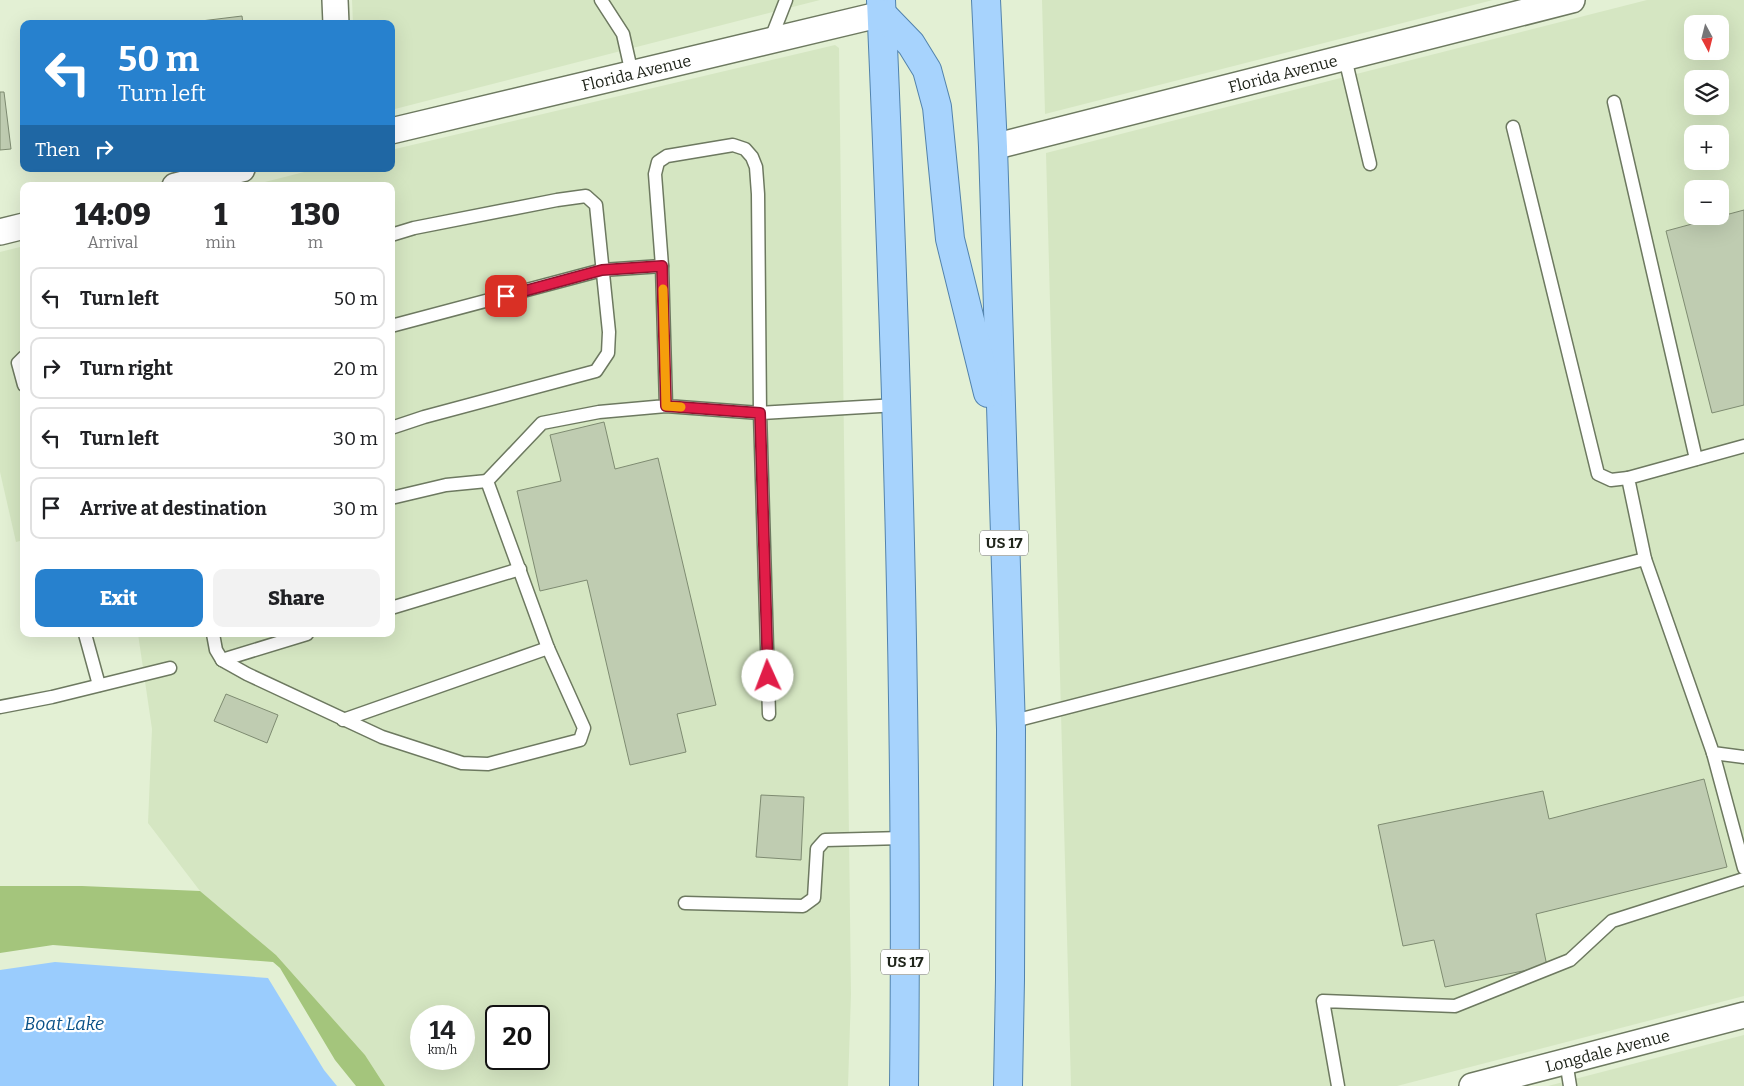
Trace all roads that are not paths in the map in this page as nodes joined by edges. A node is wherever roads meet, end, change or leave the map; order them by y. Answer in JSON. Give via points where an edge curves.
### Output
{"nodes":[{"id":1,"x":336,"y":0,"type":"edge"},
{"id":2,"x":601,"y":0,"type":"edge"},
{"id":3,"x":786,"y":0,"type":"edge"},
{"id":4,"x":986,"y":0,"type":"edge"},
{"id":5,"x":1572,"y":0,"type":"edge"},
{"id":6,"x":882,"y":7,"type":"edge"},
{"id":7,"x":336,"y":20,"type":"edge"},
{"id":8,"x":770,"y":41,"type":"junction"},
{"id":9,"x":1346,"y":58,"type":"junction"},
{"id":10,"x":632,"y":74,"type":"junction"},
{"id":11,"x":1614,"y":102,"type":"dead end"},
{"id":12,"x":1513,"y":127,"type":"dead end"},
{"id":13,"x":395,"y":130,"type":"edge"},
{"id":14,"x":993,"y":147,"type":"junction"},
{"id":15,"x":1370,"y":164,"type":"dead end"},
{"id":16,"x":230,"y":172,"type":"edge"},
{"id":17,"x":191,"y":182,"type":"edge"},
{"id":18,"x":20,"y":227,"type":"edge"},
{"id":19,"x":0,"y":232,"type":"edge"},
{"id":20,"x":395,"y":234,"type":"edge"},
{"id":21,"x":662,"y":266,"type":"junction"},
{"id":22,"x":602,"y":270,"type":"junction"},
{"id":23,"x":395,"y":325,"type":"edge"},
{"id":24,"x":896,"y":405,"type":"junction"},
{"id":25,"x":666,"y":406,"type":"junction"},
{"id":26,"x":760,"y":413,"type":"junction"},
{"id":27,"x":395,"y":427,"type":"edge"},
{"id":28,"x":1001,"y":446,"type":"junction"},
{"id":29,"x":1744,"y":446,"type":"edge"},
{"id":30,"x":1696,"y":459,"type":"junction"},
{"id":31,"x":1628,"y":478,"type":"junction"},
{"id":32,"x":487,"y":480,"type":"junction"},
{"id":33,"x":395,"y":497,"type":"edge"},
{"id":34,"x":1645,"y":559,"type":"junction"},
{"id":35,"x":520,"y":570,"type":"junction"},
{"id":36,"x":395,"y":607,"type":"edge"},
{"id":37,"x":86,"y":637,"type":"edge"},
{"id":38,"x":214,"y":637,"type":"edge"},
{"id":39,"x":297,"y":637,"type":"edge"},
{"id":40,"x":548,"y":648,"type":"junction"},
{"id":41,"x":222,"y":660,"type":"junction"},
{"id":42,"x":170,"y":668,"type":"dead end"},
{"id":43,"x":99,"y":685,"type":"junction"},
{"id":44,"x":1,"y":704,"type":"edge"},
{"id":45,"x":769,"y":714,"type":"dead end"},
{"id":46,"x":344,"y":720,"type":"junction"},
{"id":47,"x":1010,"y":722,"type":"junction"},
{"id":48,"x":1713,"y":752,"type":"junction"},
{"id":49,"x":1744,"y":757,"type":"edge"},
{"id":50,"x":904,"y":838,"type":"junction"},
{"id":51,"x":1744,"y":868,"type":"edge"},
{"id":52,"x":1744,"y":879,"type":"edge"},
{"id":53,"x":685,"y":903,"type":"dead end"},
{"id":54,"x":1744,"y":1015,"type":"edge"},
{"id":55,"x":1566,"y":1061,"type":"junction"},
{"id":56,"x":904,"y":1086,"type":"edge"},
{"id":57,"x":1008,"y":1086,"type":"edge"},
{"id":58,"x":1338,"y":1086,"type":"edge"},
{"id":59,"x":1472,"y":1086,"type":"edge"},
{"id":60,"x":1570,"y":1086,"type":"edge"}],
"edges":[{"from":1,"to":7,"type":"street"},
{"from":2,"to":10,"type":"lane","via":[[623,34]]},
{"from":3,"to":8,"type":"lane"},
{"from":4,"to":14,"type":"main road","number":"US 17"},
{"from":5,"to":9,"type":"street","name":"Florida Avenue"},
{"from":6,"to":8,"type":"street","name":"Florida Avenue"},
{"from":6,"to":24,"type":"main road","number":"US 17"},
{"from":6,"to":28,"type":"main road","via":[[927,70],[937,107],[950,239]]},
{"from":8,"to":10,"type":"street","name":"Florida Avenue"},
{"from":9,"to":14,"type":"street","name":"Florida Avenue"},
{"from":9,"to":15,"type":"lane"},
{"from":10,"to":13,"type":"street","name":"Florida Avenue"},
{"from":11,"to":30,"type":"lane"},
{"from":12,"to":31,"type":"lane","via":[[1598,474],[1611,480]]},
{"from":14,"to":28,"type":"main road","number":"US 17"},
{"from":16,"to":17,"type":"street"},
{"from":18,"to":19,"type":"street"},
{"from":20,"to":22,"type":"lane","via":[[586,196],[596,205]]},
{"from":21,"to":22,"type":"lane"},
{"from":21,"to":25,"type":"lane"},
{"from":21,"to":26,"type":"lane","via":[[655,174],[658,162],[667,156],[733,145],[745,149],[756,167],[758,194]]},
{"from":22,"to":23,"type":"lane"},
{"from":22,"to":27,"type":"lane","via":[[609,332],[608,353],[596,371]]},
{"from":24,"to":26,"type":"lane"},
{"from":24,"to":50,"type":"main road","number":"US 17"},
{"from":25,"to":26,"type":"lane"},
{"from":25,"to":32,"type":"lane","via":[[599,412],[542,423]]},
{"from":26,"to":45,"type":"lane"},
{"from":28,"to":47,"type":"main road","number":"US 17"},
{"from":29,"to":30,"type":"lane"},
{"from":30,"to":31,"type":"lane"},
{"from":31,"to":34,"type":"lane"},
{"from":32,"to":33,"type":"lane","via":[[446,485]]},
{"from":32,"to":35,"type":"lane"},
{"from":34,"to":47,"type":"lane"},
{"from":34,"to":48,"type":"lane"},
{"from":35,"to":36,"type":"lane"},
{"from":35,"to":40,"type":"lane"},
{"from":37,"to":43,"type":"lane"},
{"from":38,"to":41,"type":"lane"},
{"from":39,"to":41,"type":"lane"},
{"from":40,"to":46,"type":"lane"},
{"from":40,"to":46,"type":"lane","via":[[584,728],[580,740],[488,764],[462,764],[382,737]]},
{"from":41,"to":46,"type":"lane"},
{"from":42,"to":43,"type":"lane"},
{"from":43,"to":44,"type":"lane","via":[[52,697]]},
{"from":47,"to":57,"type":"main road","number":"US 17"},
{"from":48,"to":49,"type":"lane"},
{"from":48,"to":51,"type":"lane"},
{"from":50,"to":53,"type":"lane","via":[[825,840],[817,849],[814,898],[804,906]]},
{"from":50,"to":56,"type":"main road","number":"US 17"},
{"from":52,"to":58,"type":"lane","via":[[1612,921],[1570,960],[1455,1006],[1322,1001]]},
{"from":54,"to":55,"type":"street","name":"Longdale Avenue"},
{"from":55,"to":59,"type":"street","name":"Longdale Avenue"},
{"from":55,"to":60,"type":"lane"}]}
